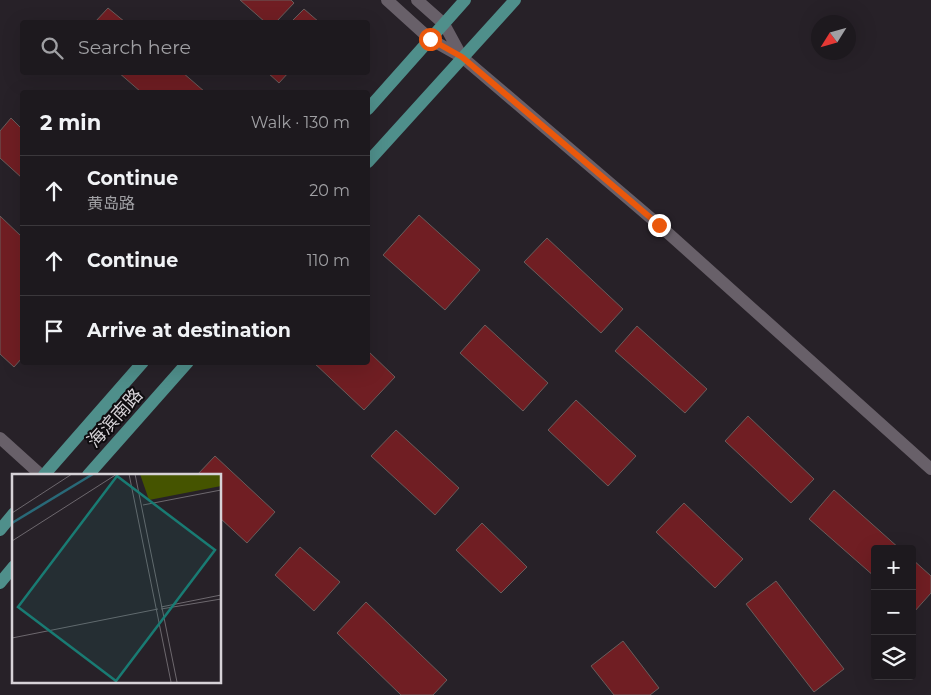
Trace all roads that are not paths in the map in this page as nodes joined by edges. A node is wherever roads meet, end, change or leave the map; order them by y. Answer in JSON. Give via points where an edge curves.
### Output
{"nodes":[{"id":1,"x":387,"y":0,"type":"edge"},
{"id":2,"x":418,"y":0,"type":"edge"},
{"id":3,"x":465,"y":0,"type":"edge"},
{"id":4,"x":514,"y":0,"type":"edge"},
{"id":5,"x":444,"y":24,"type":"junction"},
{"id":6,"x":430,"y":39,"type":"junction"},
{"id":7,"x":462,"y":57,"type":"junction"},
{"id":8,"x":370,"y":107,"type":"edge"},
{"id":9,"x":370,"y":160,"type":"edge"},
{"id":10,"x":139,"y":365,"type":"edge"},
{"id":11,"x":185,"y":365,"type":"edge"},
{"id":12,"x":0,"y":438,"type":"edge"},
{"id":13,"x":931,"y":470,"type":"edge"},
{"id":14,"x":41,"y":474,"type":"edge"},
{"id":15,"x":43,"y":474,"type":"edge"},
{"id":16,"x":89,"y":474,"type":"edge"},
{"id":17,"x":12,"y":515,"type":"edge"},
{"id":18,"x":0,"y":530,"type":"edge"},
{"id":19,"x":12,"y":568,"type":"edge"},
{"id":20,"x":0,"y":583,"type":"edge"}],
"edges":[{"from":1,"to":6,"type":"street"},
{"from":2,"to":5,"type":"street"},
{"from":3,"to":5,"type":"main road"},
{"from":4,"to":7,"type":"main road"},
{"from":5,"to":6,"type":"main road"},
{"from":5,"to":7,"type":"street"},
{"from":6,"to":7,"type":"street"},
{"from":6,"to":8,"type":"main road"},
{"from":7,"to":9,"type":"main road"},
{"from":7,"to":13,"type":"street","via":[[659,225]]},
{"from":10,"to":15,"type":"main road","name":"海滨南路"},
{"from":11,"to":16,"type":"main road","name":"海滨南路"},
{"from":12,"to":14,"type":"street"},
{"from":17,"to":18,"type":"main road"},
{"from":19,"to":20,"type":"main road"}]}
